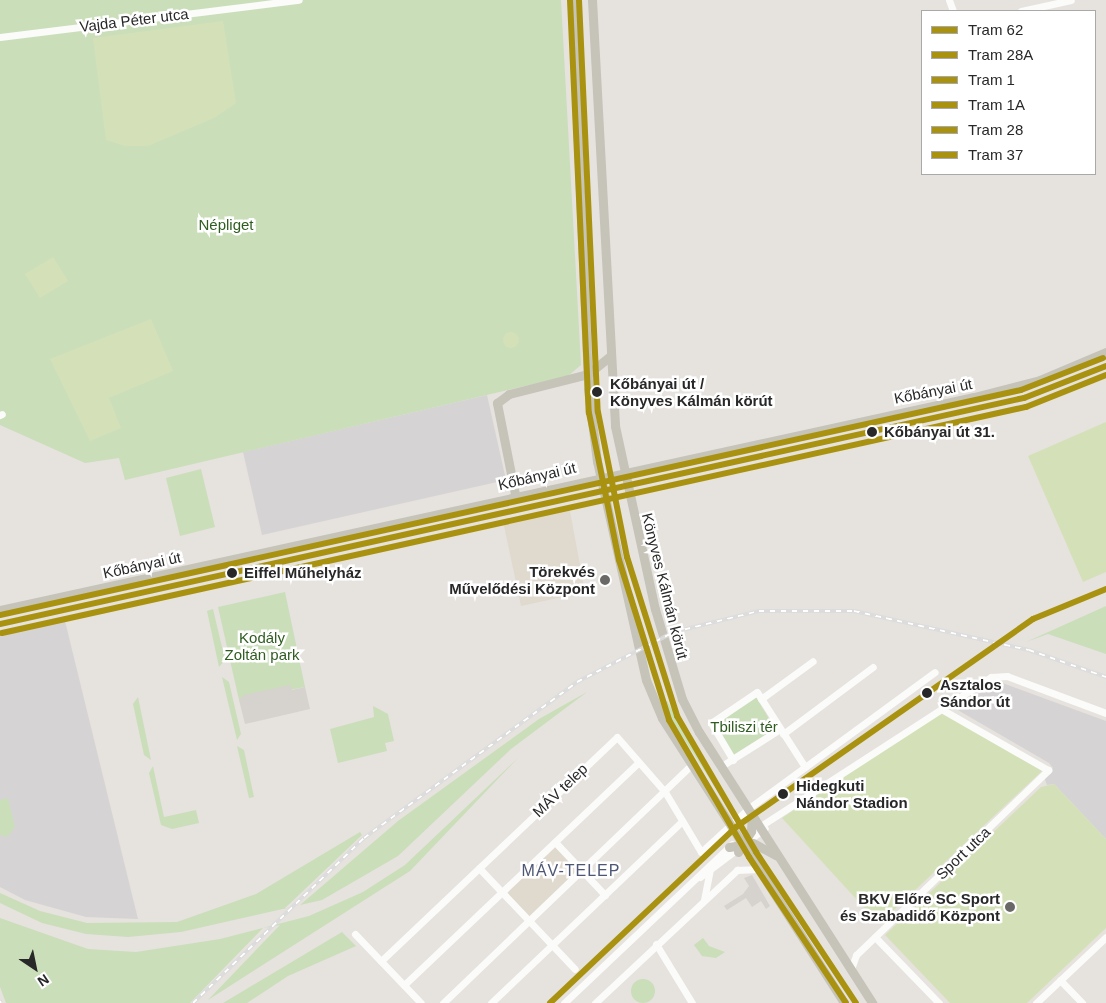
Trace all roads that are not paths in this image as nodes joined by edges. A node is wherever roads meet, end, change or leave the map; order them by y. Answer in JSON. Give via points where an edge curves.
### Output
{"nodes":[{"id":1,"x":298,"y":0,"type":"edge"},
{"id":2,"x":572,"y":0,"type":"edge"},
{"id":3,"x":592,"y":0,"type":"edge"},
{"id":4,"x":1070,"y":0,"type":"edge"},
{"id":5,"x":1025,"y":10,"type":"edge"},
{"id":6,"x":0,"y":37,"type":"edge"},
{"id":7,"x":1106,"y":352,"type":"edge"},
{"id":8,"x":609,"y":358,"type":"junction"},
{"id":9,"x":588,"y":374,"type":"junction"},
{"id":10,"x":624,"y":471,"type":"junction"},
{"id":11,"x":600,"y":476,"type":"junction"},
{"id":12,"x":515,"y":494,"type":"junction"},
{"id":13,"x":0,"y":610,"type":"edge"},
{"id":14,"x":813,"y":661,"type":"dead end"},
{"id":15,"x":874,"y":667,"type":"dead end"},
{"id":16,"x":936,"y":672,"type":"dead end"},
{"id":17,"x":762,"y":699,"type":"junction"},
{"id":18,"x":941,"y":708,"type":"junction"},
{"id":19,"x":1106,"y":713,"type":"edge"},
{"id":20,"x":782,"y":731,"type":"junction"},
{"id":21,"x":733,"y":760,"type":"junction"},
{"id":22,"x":637,"y":764,"type":"junction"},
{"id":23,"x":692,"y":764,"type":"junction"},
{"id":24,"x":720,"y":767,"type":"junction"},
{"id":25,"x":805,"y":768,"type":"junction"},
{"id":26,"x":665,"y":792,"type":"junction"},
{"id":27,"x":750,"y":810,"type":"junction"},
{"id":28,"x":682,"y":821,"type":"junction"},
{"id":29,"x":730,"y":824,"type":"junction"},
{"id":30,"x":762,"y":828,"type":"junction"},
{"id":31,"x":743,"y":841,"type":"junction"},
{"id":32,"x":554,"y":842,"type":"junction"},
{"id":33,"x":782,"y":860,"type":"junction"},
{"id":34,"x":710,"y":864,"type":"junction"},
{"id":35,"x":479,"y":868,"type":"junction"},
{"id":36,"x":758,"y":869,"type":"junction"},
{"id":37,"x":582,"y":871,"type":"junction"},
{"id":38,"x":709,"y":873,"type":"junction"},
{"id":39,"x":694,"y":881,"type":"junction"},
{"id":40,"x":502,"y":892,"type":"junction"},
{"id":41,"x":605,"y":895,"type":"junction"},
{"id":42,"x":703,"y":902,"type":"junction"},
{"id":43,"x":529,"y":920,"type":"junction"},
{"id":44,"x":355,"y":934,"type":"dead end"},
{"id":45,"x":875,"y":937,"type":"junction"},
{"id":46,"x":1106,"y":937,"type":"edge"},
{"id":47,"x":656,"y":944,"type":"junction"},
{"id":48,"x":552,"y":945,"type":"junction"},
{"id":49,"x":840,"y":952,"type":"junction"},
{"id":50,"x":856,"y":954,"type":"junction"},
{"id":51,"x":381,"y":961,"type":"junction"},
{"id":52,"x":575,"y":969,"type":"dead end"},
{"id":53,"x":851,"y":969,"type":"junction"},
{"id":54,"x":1060,"y":980,"type":"junction"},
{"id":55,"x":404,"y":985,"type":"junction"},
{"id":56,"x":421,"y":1003,"type":"edge"},
{"id":57,"x":443,"y":1003,"type":"edge"},
{"id":58,"x":491,"y":1003,"type":"edge"},
{"id":59,"x":564,"y":1003,"type":"edge"},
{"id":60,"x":594,"y":1003,"type":"edge"},
{"id":61,"x":692,"y":1003,"type":"edge"},
{"id":62,"x":844,"y":1003,"type":"edge"},
{"id":63,"x":872,"y":1003,"type":"edge"},
{"id":64,"x":939,"y":1003,"type":"edge"},
{"id":65,"x":1036,"y":1003,"type":"edge"},
{"id":66,"x":1082,"y":1003,"type":"edge"}],
"edges":[{"from":1,"to":6,"type":"street","name":"Vajda Péter utca"},
{"from":2,"to":9,"type":"main road"},
{"from":3,"to":8,"type":"main road","name":"Könyves Kálmán körút"},
{"from":4,"to":5,"type":"street"},
{"from":7,"to":10,"type":"main road","name":"Kőbányai út","via":[[1027,384]]},
{"from":8,"to":9,"type":"main road"},
{"from":8,"to":10,"type":"main road","name":"Könyves Kálmán körút"},
{"from":9,"to":11,"type":"main road"},
{"from":9,"to":12,"type":"main road","via":[[508,394],[497,403]]},
{"from":10,"to":11,"type":"main road","name":"Kőbányai út"},
{"from":10,"to":24,"type":"main road","name":"Könyves Kálmán körút","via":[[655,609],[682,699]]},
{"from":11,"to":12,"type":"main road","name":"Kőbányai út"},
{"from":11,"to":23,"type":"main road","via":[[651,696]]},
{"from":12,"to":13,"type":"main road","name":"Kőbányai út"},
{"from":14,"to":17,"type":"street"},
{"from":15,"to":20,"type":"street"},
{"from":16,"to":25,"type":"street"},
{"from":17,"to":20,"type":"street"},
{"from":17,"to":21,"type":"street","via":[[757,692],[711,723]]},
{"from":18,"to":19,"type":"street","via":[[996,675]]},
{"from":18,"to":30,"type":"street"},
{"from":18,"to":45,"type":"street","name":"Sport utca","via":[[1048,770]]},
{"from":20,"to":21,"type":"street"},
{"from":20,"to":25,"type":"street"},
{"from":21,"to":24,"type":"street"},
{"from":22,"to":26,"type":"street","name":"MÁV telep"},
{"from":22,"to":32,"type":"street"},
{"from":22,"to":35,"type":"street","name":"MÁV telep","via":[[617,737]]},
{"from":23,"to":26,"type":"street"},
{"from":23,"to":29,"type":"main road"},
{"from":24,"to":27,"type":"main road","name":"Könyves Kálmán körút"},
{"from":25,"to":27,"type":"street"},
{"from":26,"to":28,"type":"street","name":"MÁV telep"},
{"from":26,"to":37,"type":"street"},
{"from":27,"to":29,"type":"street"},
{"from":27,"to":30,"type":"main road","name":"Könyves Kálmán körút"},
{"from":27,"to":31,"type":"main road","via":[[752,822]]},
{"from":28,"to":29,"type":"street","name":"MÁV telep","via":[[698,852]]},
{"from":28,"to":41,"type":"street"},
{"from":29,"to":31,"type":"main road"},
{"from":30,"to":31,"type":"main road"},
{"from":30,"to":33,"type":"main road","name":"Könyves Kálmán körút"},
{"from":31,"to":33,"type":"main road","via":[[763,845]]},
{"from":31,"to":34,"type":"street"},
{"from":31,"to":36,"type":"main road"},
{"from":31,"to":38,"type":"street"},
{"from":32,"to":37,"type":"street"},
{"from":32,"to":40,"type":"street"},
{"from":33,"to":49,"type":"main road","name":"Könyves Kálmán körút"},
{"from":34,"to":38,"type":"street"},
{"from":34,"to":39,"type":"street"},
{"from":35,"to":40,"type":"street"},
{"from":35,"to":51,"type":"street","name":"MÁV telep"},
{"from":36,"to":42,"type":"street","via":[[737,870]]},
{"from":36,"to":62,"type":"main road"},
{"from":37,"to":41,"type":"street"},
{"from":37,"to":43,"type":"street"},
{"from":38,"to":39,"type":"street"},
{"from":38,"to":42,"type":"street"},
{"from":39,"to":59,"type":"street"},
{"from":40,"to":43,"type":"street"},
{"from":40,"to":55,"type":"street"},
{"from":41,"to":48,"type":"street"},
{"from":42,"to":47,"type":"street"},
{"from":43,"to":48,"type":"street"},
{"from":43,"to":57,"type":"street"},
{"from":44,"to":51,"type":"street"},
{"from":45,"to":50,"type":"street","name":"Sport utca"},
{"from":45,"to":64,"type":"street"},
{"from":46,"to":54,"type":"street"},
{"from":47,"to":60,"type":"street"},
{"from":47,"to":61,"type":"street"},
{"from":48,"to":52,"type":"street"},
{"from":48,"to":58,"type":"street"},
{"from":49,"to":50,"type":"street"},
{"from":49,"to":53,"type":"main road","name":"Könyves Kálmán körút"},
{"from":50,"to":53,"type":"street"},
{"from":51,"to":55,"type":"street"},
{"from":53,"to":63,"type":"main road","name":"Könyves Kálmán körút"},
{"from":54,"to":65,"type":"street"},
{"from":54,"to":66,"type":"street"},
{"from":55,"to":56,"type":"street"}]}
